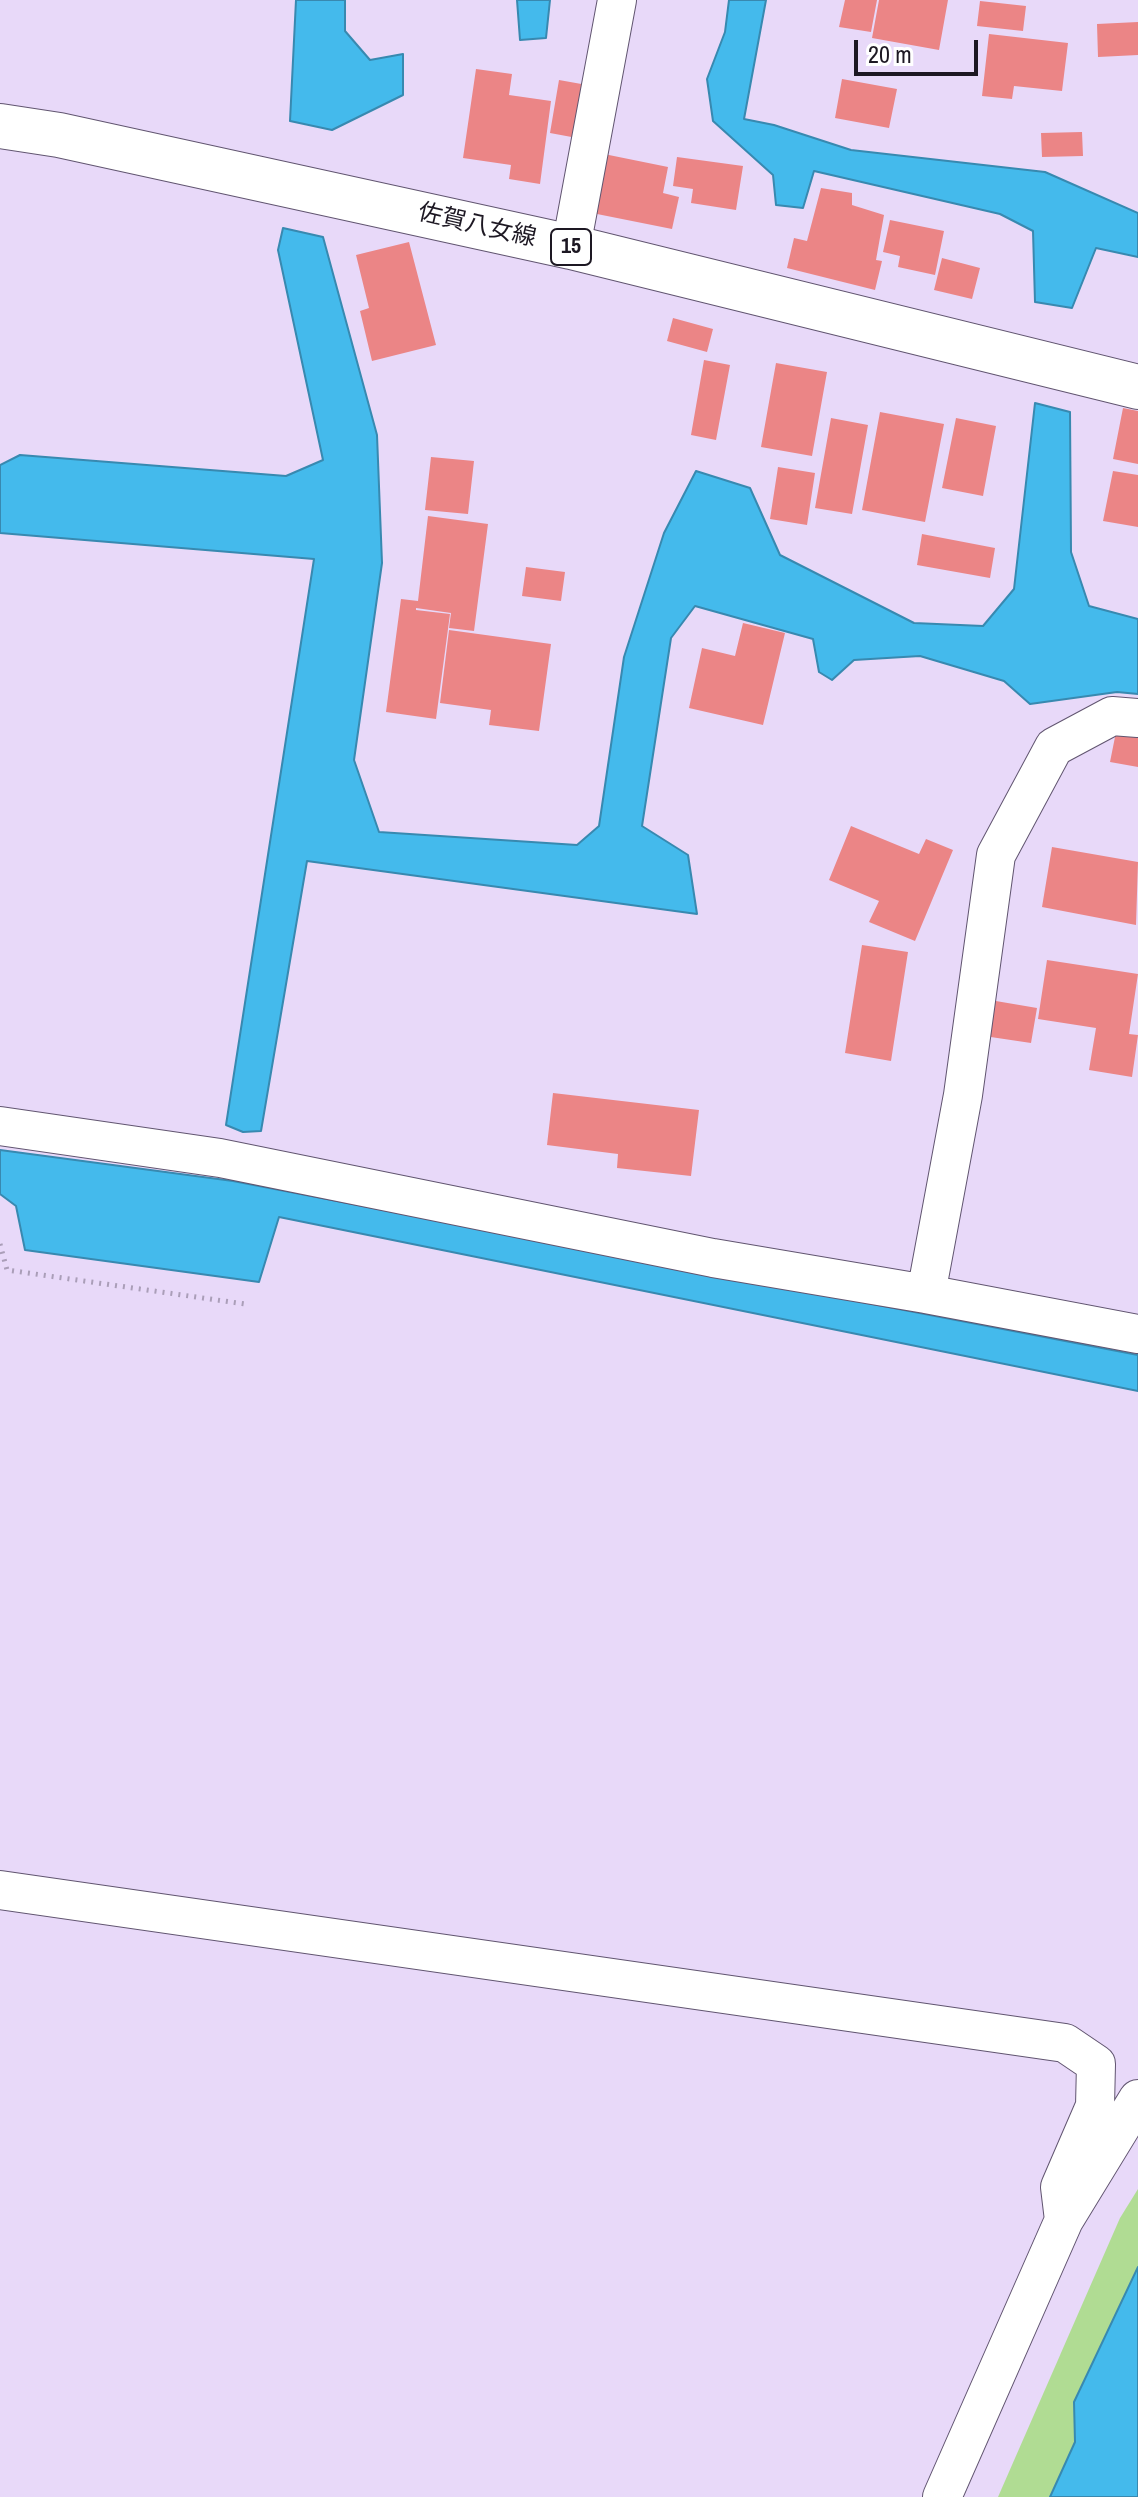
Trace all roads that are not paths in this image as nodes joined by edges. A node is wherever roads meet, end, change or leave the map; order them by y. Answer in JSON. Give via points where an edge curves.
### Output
{"nodes":[{"id":1,"x":617,"y":0,"type":"edge"},
{"id":2,"x":0,"y":126,"type":"edge"},
{"id":3,"x":571,"y":247,"type":"junction"},
{"id":4,"x":1138,"y":387,"type":"edge"},
{"id":5,"x":1138,"y":718,"type":"edge"},
{"id":6,"x":0,"y":1126,"type":"edge"},
{"id":7,"x":926,"y":1294,"type":"junction"},
{"id":8,"x":1138,"y":1334,"type":"edge"},
{"id":9,"x":0,"y":1890,"type":"edge"},
{"id":10,"x":1138,"y":2099,"type":"edge"},
{"id":11,"x":1064,"y":2220,"type":"junction"},
{"id":12,"x":942,"y":2497,"type":"edge"}],
"edges":[{"from":1,"to":3,"type":"street"},
{"from":2,"to":3,"type":"main road","name":"佐賀八女線","number":"15"},
{"from":3,"to":4,"type":"main road","name":"佐賀八女線","number":"15"},
{"from":5,"to":7,"type":"street","via":[[1112,716],[1054,747],[996,855],[963,1095]]},
{"from":6,"to":7,"type":"street","via":[[220,1158],[713,1258]]},
{"from":7,"to":8,"type":"street"},
{"from":9,"to":11,"type":"street","via":[[1065,2043],[1096,2064],[1095,2106],[1060,2187]]},
{"from":10,"to":11,"type":"street"},
{"from":11,"to":12,"type":"street"}]}
